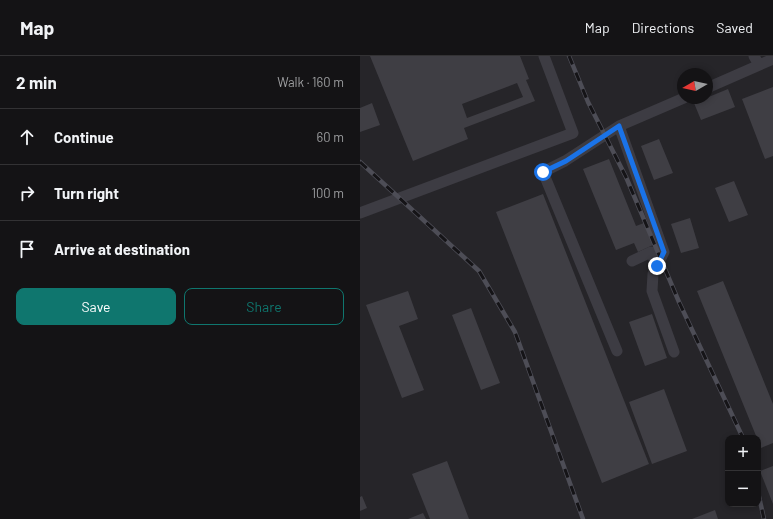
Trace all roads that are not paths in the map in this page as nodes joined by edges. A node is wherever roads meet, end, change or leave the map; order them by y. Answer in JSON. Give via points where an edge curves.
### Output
{"nodes":[{"id":1,"x":544,"y":56,"type":"edge"},
{"id":2,"x":773,"y":59,"type":"edge"},
{"id":3,"x":757,"y":60,"type":"edge"},
{"id":4,"x":713,"y":85,"type":"edge"},
{"id":5,"x":677,"y":101,"type":"edge"},
{"id":6,"x":619,"y":126,"type":"junction"},
{"id":7,"x":360,"y":213,"type":"edge"},
{"id":8,"x":632,"y":261,"type":"dead end"},
{"id":9,"x":657,"y":266,"type":"junction"},
{"id":10,"x":617,"y":351,"type":"dead end"},
{"id":11,"x":674,"y":352,"type":"dead end"}],
"edges":[{"from":1,"to":7,"type":"street","via":[[572,133]]},
{"from":2,"to":3,"type":"street"},
{"from":3,"to":4,"type":"street"},
{"from":5,"to":6,"type":"street"},
{"from":6,"to":9,"type":"street","via":[[664,252]]},
{"from":6,"to":10,"type":"street","via":[[566,161],[543,172]]},
{"from":8,"to":9,"type":"street","via":[[651,252]]},
{"from":9,"to":11,"type":"street","via":[[653,274],[652,291]]}]}
